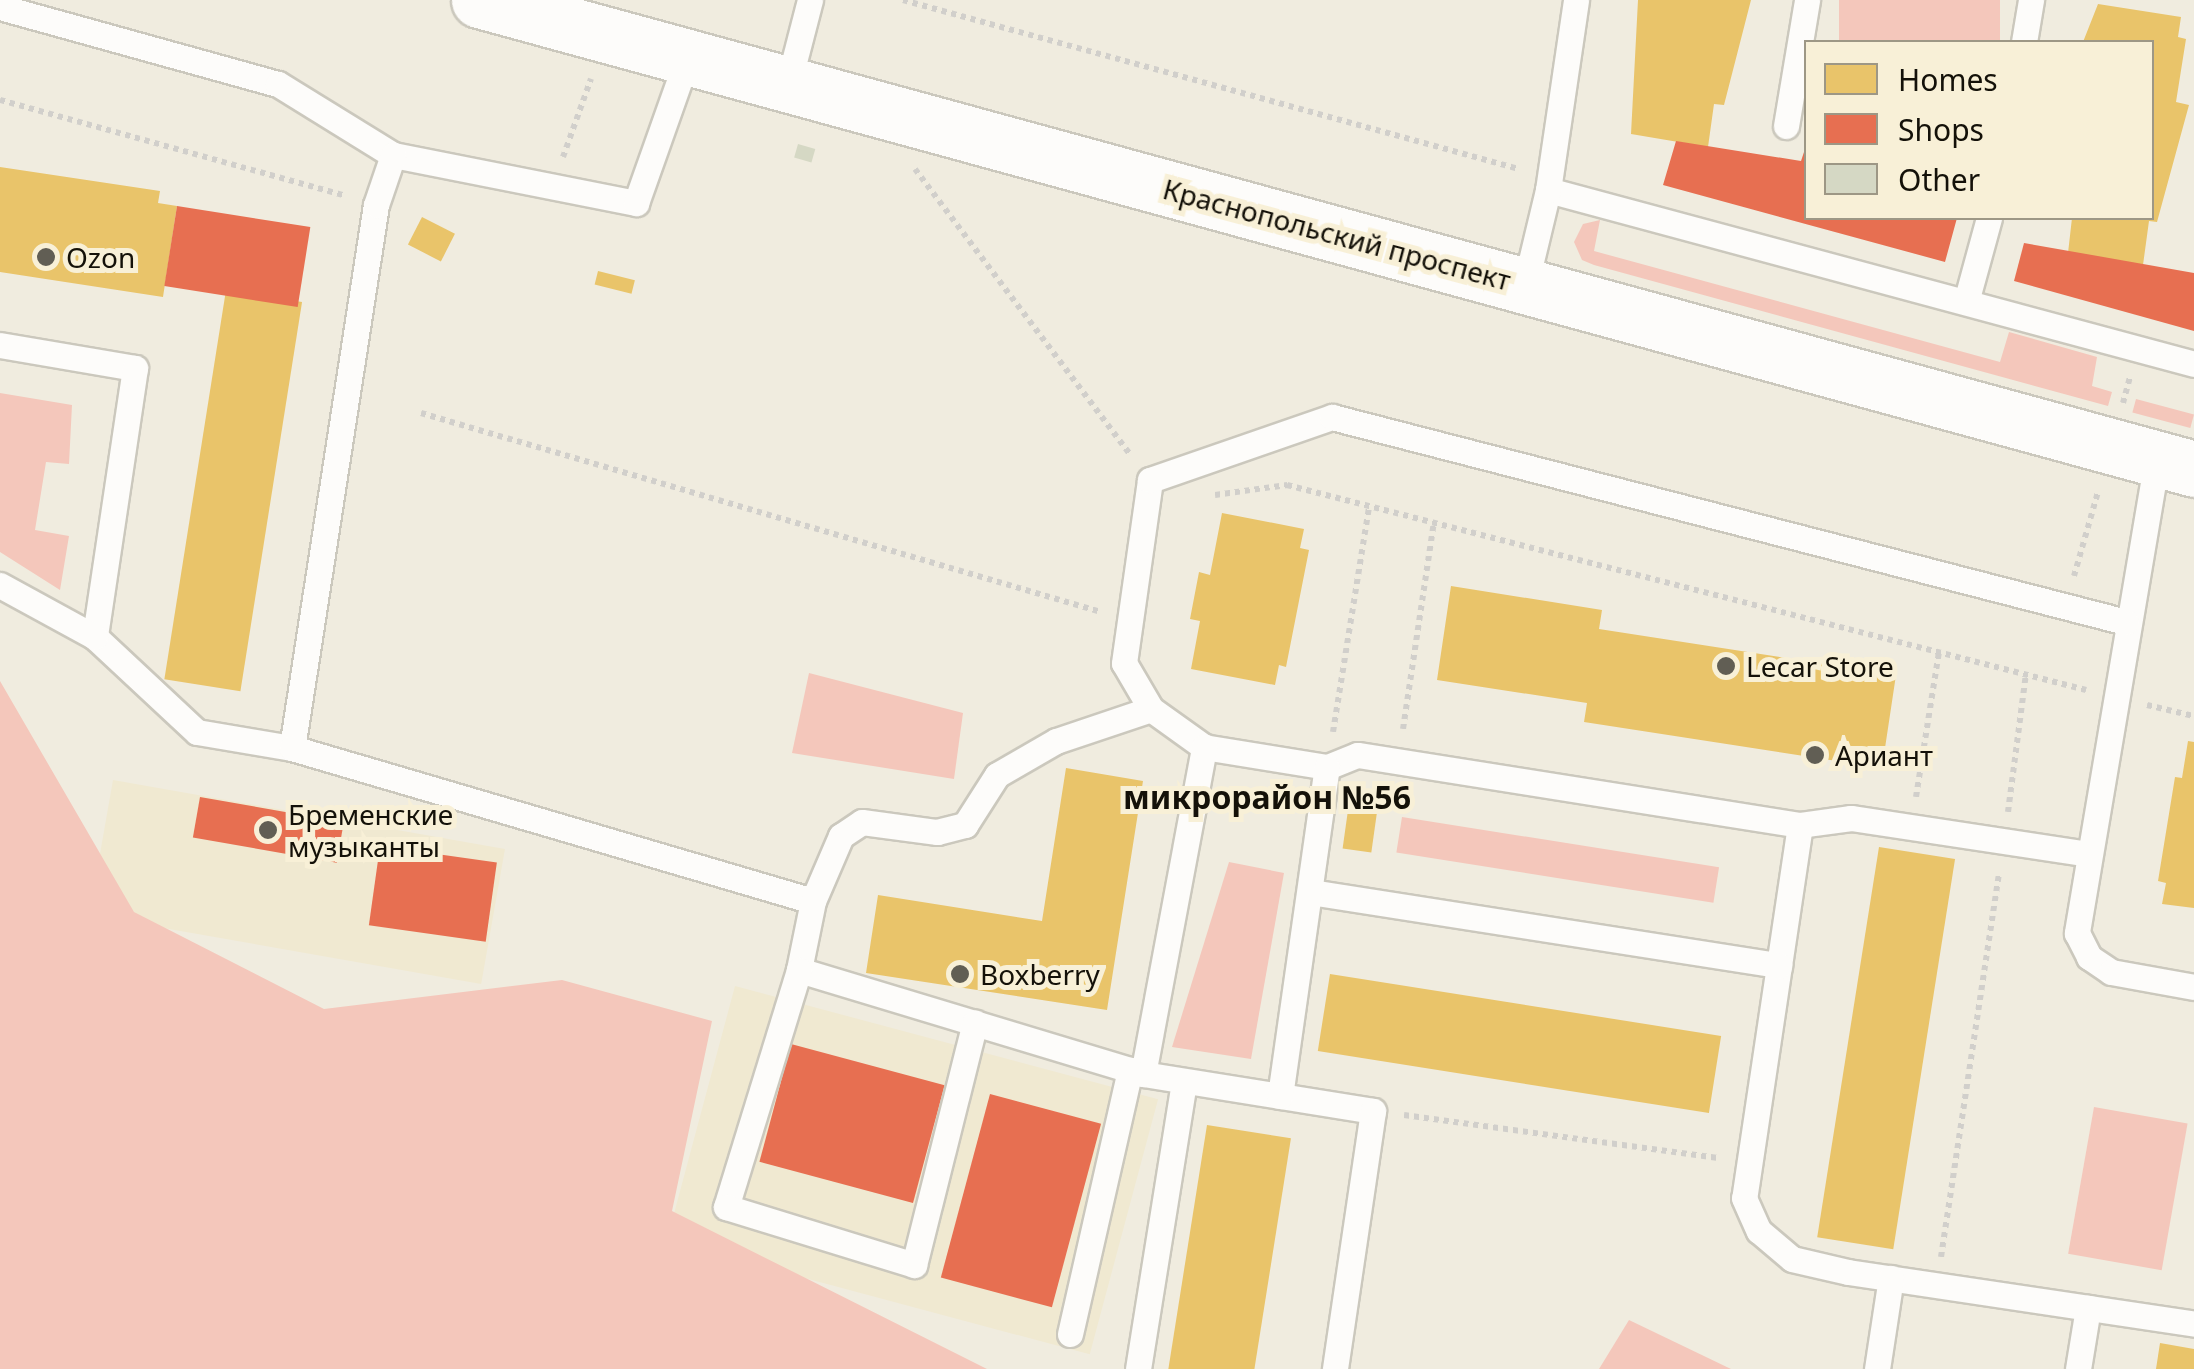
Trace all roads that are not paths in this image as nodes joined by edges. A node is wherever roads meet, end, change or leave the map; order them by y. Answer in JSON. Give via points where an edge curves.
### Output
{"nodes":[{"id":1,"x":480,"y":0,"type":"edge"},
{"id":2,"x":810,"y":0,"type":"edge"},
{"id":3,"x":1576,"y":0,"type":"edge"},
{"id":4,"x":1808,"y":0,"type":"edge"},
{"id":5,"x":2030,"y":0,"type":"edge"},
{"id":6,"x":0,"y":7,"type":"edge"},
{"id":7,"x":2024,"y":40,"type":"edge"},
{"id":8,"x":688,"y":56,"type":"junction"},
{"id":9,"x":1800,"y":78,"type":"edge"},
{"id":10,"x":788,"y":84,"type":"junction"},
{"id":11,"x":1786,"y":126,"type":"dead end"},
{"id":12,"x":392,"y":155,"type":"junction"},
{"id":13,"x":1548,"y":190,"type":"junction"},
{"id":14,"x":1988,"y":220,"type":"edge"},
{"id":15,"x":1525,"y":286,"type":"junction"},
{"id":16,"x":1966,"y":302,"type":"junction"},
{"id":17,"x":0,"y":345,"type":"edge"},
{"id":18,"x":2194,"y":364,"type":"edge"},
{"id":19,"x":2176,"y":464,"type":"edge"},
{"id":20,"x":0,"y":585,"type":"edge"},
{"id":21,"x":2126,"y":622,"type":"junction"},
{"id":22,"x":95,"y":637,"type":"junction"},
{"id":23,"x":1150,"y":709,"type":"junction"},
{"id":24,"x":1204,"y":747,"type":"junction"},
{"id":25,"x":292,"y":748,"type":"junction"},
{"id":26,"x":1328,"y":766,"type":"junction"},
{"id":27,"x":1800,"y":825,"type":"junction"},
{"id":28,"x":2088,"y":854,"type":"junction"},
{"id":29,"x":1311,"y":892,"type":"junction"},
{"id":30,"x":812,"y":901,"type":"junction"},
{"id":31,"x":1778,"y":965,"type":"junction"},
{"id":32,"x":798,"y":970,"type":"junction"},
{"id":33,"x":2194,"y":987,"type":"edge"},
{"id":34,"x":976,"y":1024,"type":"junction"},
{"id":35,"x":1137,"y":1072,"type":"junction"},
{"id":36,"x":1184,"y":1082,"type":"junction"},
{"id":37,"x":1280,"y":1096,"type":"junction"},
{"id":38,"x":1891,"y":1278,"type":"junction"},
{"id":39,"x":2088,"y":1308,"type":"junction"},
{"id":40,"x":2194,"y":1324,"type":"edge"},
{"id":41,"x":1070,"y":1334,"type":"dead end"},
{"id":42,"x":1138,"y":1369,"type":"edge"},
{"id":43,"x":1335,"y":1369,"type":"edge"},
{"id":44,"x":1877,"y":1369,"type":"edge"},
{"id":45,"x":2078,"y":1369,"type":"edge"}],
"edges":[{"from":1,"to":8,"type":"street","name":"Краснопольский проспект"},
{"from":2,"to":10,"type":"lane"},
{"from":3,"to":13,"type":"lane"},
{"from":4,"to":9,"type":"lane"},
{"from":5,"to":7,"type":"lane"},
{"from":6,"to":12,"type":"lane","via":[[278,84]]},
{"from":8,"to":10,"type":"street","name":"Краснопольский проспект"},
{"from":8,"to":12,"type":"lane","via":[[636,203]]},
{"from":9,"to":11,"type":"lane"},
{"from":10,"to":15,"type":"street","name":"Краснопольский проспект"},
{"from":12,"to":25,"type":"lane","via":[[376,204]]},
{"from":13,"to":15,"type":"lane"},
{"from":13,"to":16,"type":"lane"},
{"from":14,"to":16,"type":"lane"},
{"from":15,"to":19,"type":"street","name":"Краснопольский проспект"},
{"from":16,"to":18,"type":"lane"},
{"from":17,"to":22,"type":"lane","via":[[136,368]]},
{"from":19,"to":21,"type":"lane"},
{"from":20,"to":22,"type":"lane"},
{"from":21,"to":23,"type":"lane","via":[[1332,417],[1150,480],[1124,662]]},
{"from":21,"to":28,"type":"lane"},
{"from":22,"to":25,"type":"lane","via":[[197,732]]},
{"from":23,"to":24,"type":"lane"},
{"from":23,"to":30,"type":"lane","via":[[1056,741],[997,775],[965,826],[937,832],[862,822],[841,836]]},
{"from":24,"to":26,"type":"lane"},
{"from":24,"to":35,"type":"lane"},
{"from":25,"to":30,"type":"lane"},
{"from":26,"to":27,"type":"lane","via":[[1358,755]]},
{"from":26,"to":29,"type":"lane"},
{"from":27,"to":28,"type":"lane","via":[[1852,818]]},
{"from":27,"to":31,"type":"lane"},
{"from":28,"to":33,"type":"lane","via":[[2077,933],[2088,958],[2110,972]]},
{"from":29,"to":31,"type":"lane"},
{"from":29,"to":37,"type":"lane"},
{"from":30,"to":32,"type":"lane"},
{"from":31,"to":38,"type":"lane","via":[[1744,1198],[1760,1231],[1792,1258]]},
{"from":32,"to":34,"type":"lane"},
{"from":32,"to":34,"type":"lane","via":[[726,1206],[914,1265]]},
{"from":34,"to":35,"type":"lane"},
{"from":35,"to":36,"type":"lane"},
{"from":35,"to":41,"type":"lane"},
{"from":36,"to":37,"type":"lane"},
{"from":36,"to":42,"type":"lane"},
{"from":37,"to":43,"type":"lane","via":[[1373,1111]]},
{"from":38,"to":39,"type":"lane"},
{"from":38,"to":44,"type":"lane"},
{"from":39,"to":40,"type":"lane"},
{"from":39,"to":45,"type":"lane"}]}
